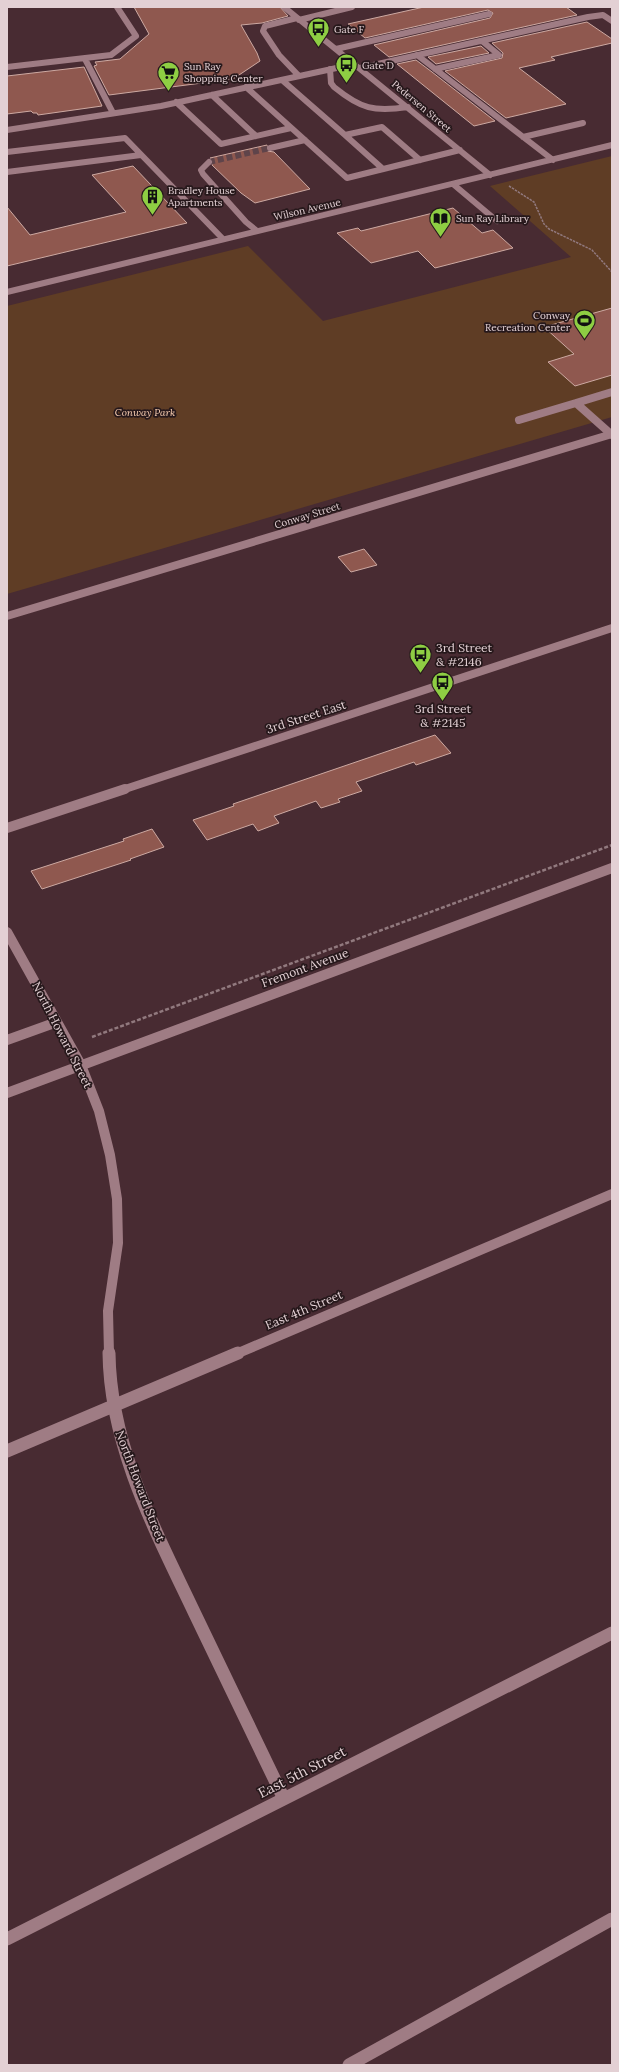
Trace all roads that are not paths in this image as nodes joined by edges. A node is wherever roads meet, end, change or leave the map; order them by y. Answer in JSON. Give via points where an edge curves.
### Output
{"nodes":[{"id":1,"x":117,"y":7,"type":"edge"},
{"id":2,"x":284,"y":7,"type":"edge"},
{"id":3,"x":352,"y":7,"type":"edge"},
{"id":4,"x":335,"y":9,"type":"edge"},
{"id":5,"x":489,"y":14,"type":"dead end"},
{"id":6,"x":298,"y":19,"type":"junction"},
{"id":7,"x":612,"y":21,"type":"edge"},
{"id":8,"x":482,"y":41,"type":"junction"},
{"id":9,"x":336,"y":49,"type":"junction"},
{"id":10,"x":417,"y":55,"type":"junction"},
{"id":11,"x":85,"y":59,"type":"junction"},
{"id":12,"x":358,"y":66,"type":"junction"},
{"id":13,"x":7,"y":67,"type":"edge"},
{"id":14,"x":330,"y":69,"type":"junction"},
{"id":15,"x":435,"y":69,"type":"junction"},
{"id":16,"x":299,"y":76,"type":"junction"},
{"id":17,"x":282,"y":80,"type":"junction"},
{"id":18,"x":246,"y":87,"type":"junction"},
{"id":19,"x":212,"y":95,"type":"junction"},
{"id":20,"x":176,"y":102,"type":"junction"},
{"id":21,"x":408,"y":107,"type":"junction"},
{"id":22,"x":113,"y":113,"type":"junction"},
{"id":23,"x":583,"y":122,"type":"dead end"},
{"id":24,"x":292,"y":128,"type":"junction"},
{"id":25,"x":7,"y":130,"type":"edge"},
{"id":26,"x":256,"y":136,"type":"junction"},
{"id":27,"x":345,"y":136,"type":"junction"},
{"id":28,"x":523,"y":137,"type":"junction"},
{"id":29,"x":305,"y":140,"type":"junction"},
{"id":30,"x":612,"y":145,"type":"edge"},
{"id":31,"x":270,"y":148,"type":"tunnel mouth"},
{"id":32,"x":460,"y":150,"type":"junction"},
{"id":33,"x":7,"y":152,"type":"edge"},
{"id":34,"x":142,"y":155,"type":"junction"},
{"id":35,"x":420,"y":160,"type":"junction"},
{"id":36,"x":553,"y":160,"type":"junction"},
{"id":37,"x":210,"y":162,"type":"dead end"},
{"id":38,"x":383,"y":169,"type":"junction"},
{"id":39,"x":7,"y":172,"type":"edge"},
{"id":40,"x":490,"y":175,"type":"junction"},
{"id":41,"x":453,"y":184,"type":"junction"},
{"id":42,"x":497,"y":221,"type":"dead end"},
{"id":43,"x":257,"y":231,"type":"junction"},
{"id":44,"x":223,"y":239,"type":"junction"},
{"id":45,"x":7,"y":292,"type":"edge"},
{"id":46,"x":612,"y":392,"type":"edge"},
{"id":47,"x":576,"y":403,"type":"junction"},
{"id":48,"x":519,"y":420,"type":"dead end"},
{"id":49,"x":612,"y":435,"type":"edge"},
{"id":50,"x":7,"y":616,"type":"edge"},
{"id":51,"x":612,"y":628,"type":"edge"},
{"id":52,"x":7,"y":828,"type":"edge"},
{"id":53,"x":612,"y":868,"type":"edge"},
{"id":54,"x":7,"y":932,"type":"edge"},
{"id":55,"x":57,"y":1022,"type":"junction"},
{"id":56,"x":7,"y":1040,"type":"edge"},
{"id":57,"x":80,"y":1065,"type":"junction"},
{"id":58,"x":7,"y":1092,"type":"edge"},
{"id":59,"x":612,"y":1194,"type":"edge"},
{"id":60,"x":113,"y":1406,"type":"junction"},
{"id":61,"x":7,"y":1451,"type":"edge"},
{"id":62,"x":612,"y":1633,"type":"edge"},
{"id":63,"x":284,"y":1799,"type":"junction"},
{"id":64,"x":612,"y":1919,"type":"edge"},
{"id":65,"x":7,"y":1940,"type":"edge"},
{"id":66,"x":349,"y":2065,"type":"edge"}],
"edges":[{"from":1,"to":11,"type":"street","via":[[136,36],[111,55]]},
{"from":2,"to":6,"type":"street","name":"Pedersen Street"},
{"from":3,"to":4,"type":"street"},
{"from":4,"to":6,"type":"street"},
{"from":5,"to":9,"type":"street"},
{"from":6,"to":9,"type":"street","name":"Pedersen Street"},
{"from":6,"to":16,"type":"street","via":[[263,28],[263,31],[279,55]]},
{"from":7,"to":8,"type":"street","via":[[602,15],[595,16]]},
{"from":8,"to":10,"type":"street"},
{"from":8,"to":15,"type":"street","via":[[499,55]]},
{"from":9,"to":12,"type":"street","name":"Pedersen Street"},
{"from":10,"to":12,"type":"street"},
{"from":10,"to":15,"type":"street"},
{"from":11,"to":13,"type":"street"},
{"from":11,"to":22,"type":"street"},
{"from":12,"to":14,"type":"street"},
{"from":12,"to":21,"type":"street","name":"Pedersen Street"},
{"from":14,"to":16,"type":"street"},
{"from":14,"to":21,"type":"street","via":[[331,83],[334,87],[358,106],[384,110]]},
{"from":15,"to":28,"type":"street"},
{"from":16,"to":17,"type":"street"},
{"from":17,"to":18,"type":"street"},
{"from":17,"to":27,"type":"street"},
{"from":18,"to":19,"type":"street"},
{"from":18,"to":24,"type":"street"},
{"from":19,"to":20,"type":"street"},
{"from":19,"to":26,"type":"street"},
{"from":20,"to":22,"type":"street"},
{"from":20,"to":26,"type":"street","via":[[220,144]]},
{"from":21,"to":32,"type":"street","name":"Pedersen Street"},
{"from":22,"to":25,"type":"street"},
{"from":23,"to":28,"type":"street"},
{"from":24,"to":26,"type":"street"},
{"from":24,"to":29,"type":"street"},
{"from":27,"to":35,"type":"street","via":[[382,127]]},
{"from":27,"to":38,"type":"street"},
{"from":28,"to":36,"type":"street"},
{"from":29,"to":31,"type":"street"},
{"from":29,"to":38,"type":"street","via":[[347,178]]},
{"from":30,"to":36,"type":"street","name":"Wilson Avenue"},
{"from":32,"to":35,"type":"street"},
{"from":32,"to":40,"type":"street","name":"Pedersen Street"},
{"from":33,"to":34,"type":"street","via":[[125,138]]},
{"from":34,"to":39,"type":"street"},
{"from":34,"to":44,"type":"street"},
{"from":35,"to":38,"type":"street"},
{"from":36,"to":40,"type":"street","name":"Wilson Avenue"},
{"from":37,"to":43,"type":"street","via":[[201,170],[203,174]]},
{"from":40,"to":41,"type":"street","name":"Wilson Avenue"},
{"from":41,"to":42,"type":"street"},
{"from":41,"to":43,"type":"street","name":"Wilson Avenue"},
{"from":43,"to":44,"type":"street","name":"Wilson Avenue"},
{"from":44,"to":45,"type":"street","name":"Wilson Avenue"},
{"from":46,"to":47,"type":"street"},
{"from":47,"to":48,"type":"street"},
{"from":47,"to":49,"type":"street"},
{"from":49,"to":50,"type":"street","name":"Conway Street"},
{"from":51,"to":52,"type":"street","name":"3rd Street East"},
{"from":53,"to":57,"type":"street","name":"Fremont Avenue"},
{"from":54,"to":55,"type":"street","name":"North Howard Street"},
{"from":55,"to":56,"type":"street"},
{"from":55,"to":57,"type":"street","name":"North Howard Street"},
{"from":57,"to":58,"type":"street","name":"Fremont Avenue"},
{"from":57,"to":60,"type":"street","name":"North Howard Street","via":[[99,1111],[117,1199],[118,1243],[108,1311],[109,1381]]},
{"from":59,"to":60,"type":"street","name":"East 4th Street"},
{"from":60,"to":61,"type":"street","name":"East 4th Street"},
{"from":60,"to":63,"type":"street","name":"North Howard Street","via":[[120,1438],[154,1528]]},
{"from":62,"to":63,"type":"street","name":"East 5th Street"},
{"from":63,"to":65,"type":"street","name":"East 5th Street"},
{"from":64,"to":66,"type":"street"}]}
